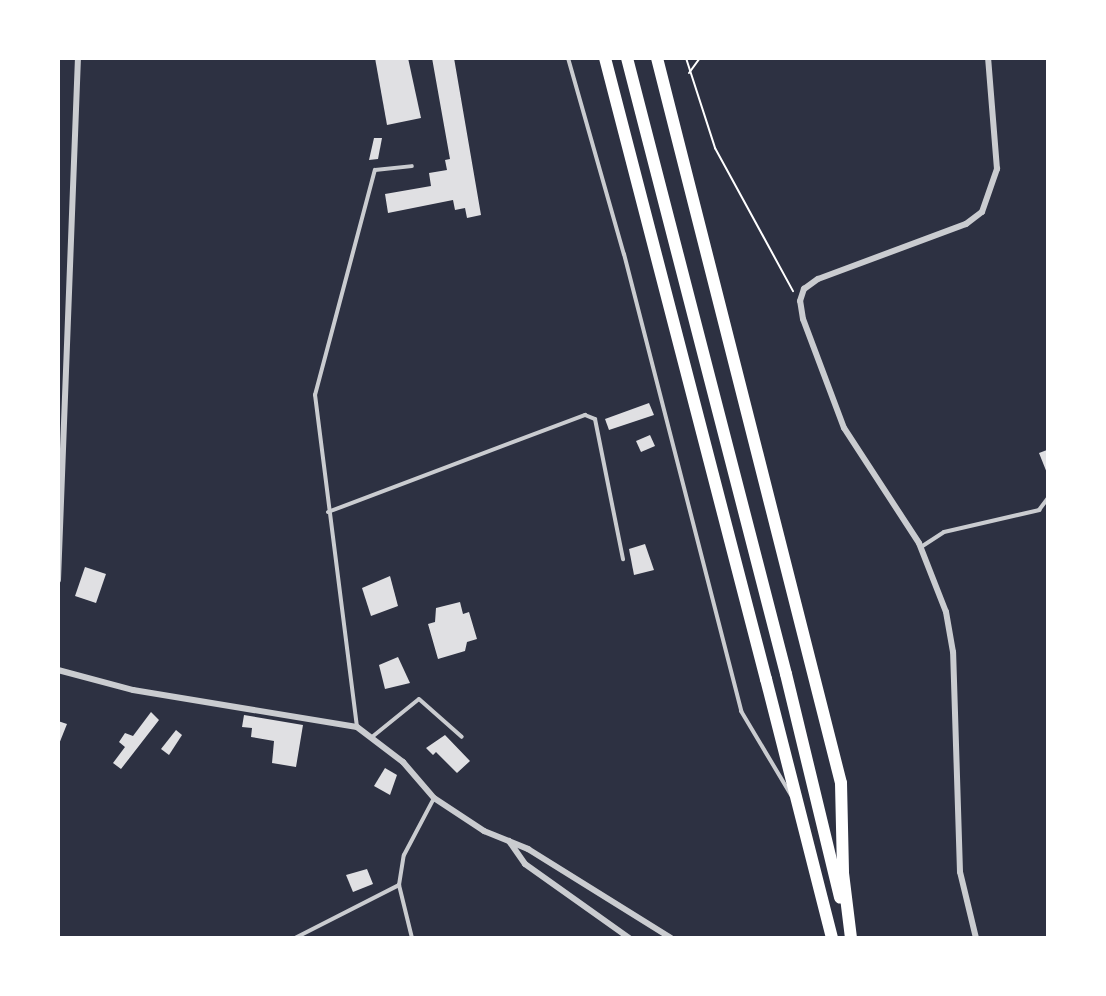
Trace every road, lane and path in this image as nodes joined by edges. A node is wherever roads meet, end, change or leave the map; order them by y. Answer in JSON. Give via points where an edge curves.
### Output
{"nodes":[{"id":1,"x":78,"y":58,"type":"edge"},
{"id":2,"x":568,"y":58,"type":"edge"},
{"id":3,"x":605,"y":58,"type":"edge"},
{"id":4,"x":627,"y":58,"type":"edge"},
{"id":5,"x":657,"y":58,"type":"edge"},
{"id":6,"x":686,"y":58,"type":"edge"},
{"id":7,"x":700,"y":58,"type":"edge"},
{"id":8,"x":988,"y":58,"type":"edge"},
{"id":9,"x":689,"y":73,"type":"junction"},
{"id":10,"x":412,"y":166,"type":"dead end"},
{"id":11,"x":800,"y":301,"type":"junction"},
{"id":12,"x":1047,"y":498,"type":"edge"},
{"id":13,"x":328,"y":512,"type":"junction"},
{"id":14,"x":921,"y":547,"type":"junction"},
{"id":15,"x":623,"y":559,"type":"dead end"},
{"id":16,"x":58,"y":580,"type":"edge"},
{"id":17,"x":58,"y":670,"type":"edge"},
{"id":18,"x":357,"y":727,"type":"junction"},
{"id":19,"x":372,"y":737,"type":"junction"},
{"id":20,"x":462,"y":737,"type":"dead end"},
{"id":21,"x":434,"y":798,"type":"junction"},
{"id":22,"x":799,"y":808,"type":"junction"},
{"id":23,"x":508,"y":841,"type":"junction"},
{"id":24,"x":399,"y":885,"type":"junction"},
{"id":25,"x":295,"y":938,"type":"edge"},
{"id":26,"x":412,"y":938,"type":"edge"},
{"id":27,"x":629,"y":938,"type":"edge"},
{"id":28,"x":671,"y":938,"type":"edge"},
{"id":29,"x":832,"y":938,"type":"edge"},
{"id":30,"x":850,"y":938,"type":"edge"},
{"id":31,"x":976,"y":938,"type":"edge"}],
"edges":[{"from":1,"to":16,"type":"street"},
{"from":2,"to":22,"type":"lane","via":[[624,254],[741,711]]},
{"from":3,"to":22,"type":"highway"},
{"from":4,"to":30,"type":"highway"},
{"from":5,"to":30,"type":"highway","via":[[841,783],[843,873]]},
{"from":6,"to":9,"type":"path"},
{"from":7,"to":9,"type":"path"},
{"from":8,"to":11,"type":"street","via":[[997,169],[982,212],[966,225],[818,279],[804,290]]},
{"from":9,"to":11,"type":"path","via":[[715,148]]},
{"from":10,"to":13,"type":"lane","via":[[375,170],[315,395]]},
{"from":11,"to":14,"type":"street","via":[[803,319],[844,428]]},
{"from":12,"to":14,"type":"lane","via":[[1039,510],[944,532]]},
{"from":13,"to":15,"type":"lane","via":[[585,415],[595,419]]},
{"from":13,"to":18,"type":"lane"},
{"from":14,"to":31,"type":"street","via":[[946,612],[953,652],[960,872]]},
{"from":17,"to":18,"type":"street","via":[[133,690]]},
{"from":18,"to":19,"type":"street"},
{"from":19,"to":20,"type":"lane","via":[[419,699]]},
{"from":19,"to":21,"type":"street","via":[[404,762]]},
{"from":21,"to":23,"type":"street","via":[[484,831]]},
{"from":21,"to":24,"type":"lane","via":[[404,855]]},
{"from":22,"to":29,"type":"highway"},
{"from":23,"to":27,"type":"street","via":[[525,864]]},
{"from":23,"to":28,"type":"street"},
{"from":24,"to":25,"type":"lane"},
{"from":24,"to":26,"type":"lane"}]}
